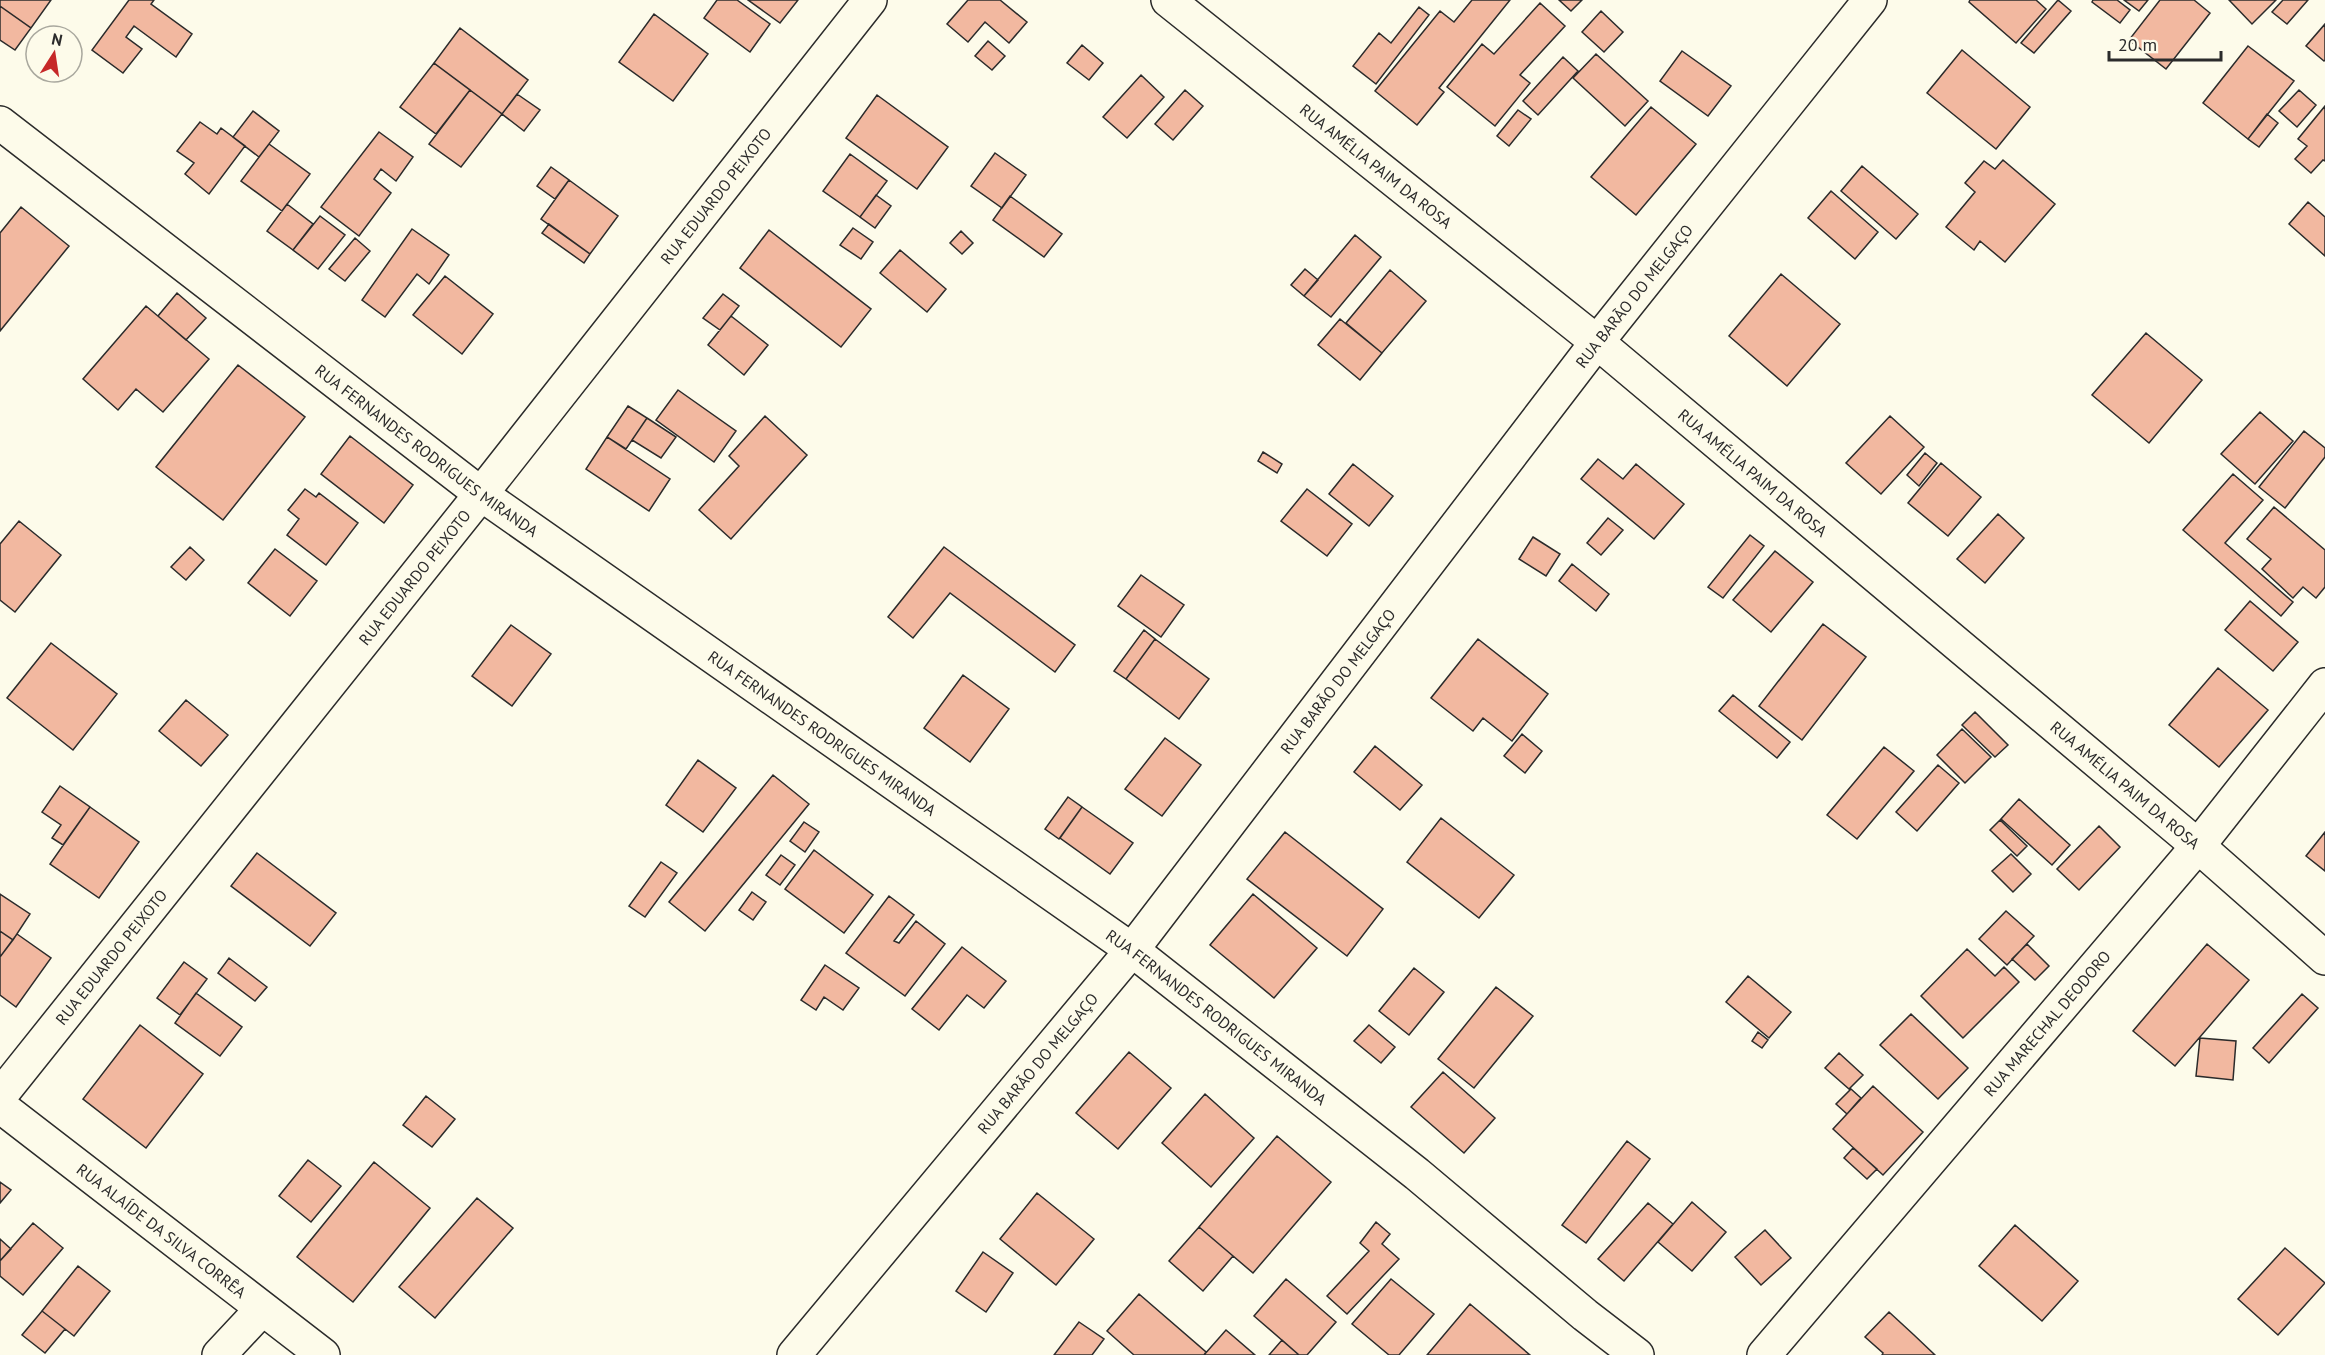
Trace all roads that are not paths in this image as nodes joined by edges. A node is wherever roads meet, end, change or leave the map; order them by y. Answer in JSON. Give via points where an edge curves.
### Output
{"nodes":[{"id":1,"x":870,"y":0,"type":"edge"},
{"id":2,"x":1168,"y":0,"type":"edge"},
{"id":3,"x":1870,"y":0,"type":"edge"},
{"id":4,"x":0,"y":123,"type":"edge"},
{"id":5,"x":1597,"y":342,"type":"junction"},
{"id":6,"x":481,"y":494,"type":"junction"},
{"id":7,"x":2325,"y":685,"type":"edge"},
{"id":8,"x":2198,"y":846,"type":"junction"},
{"id":9,"x":1132,"y":950,"type":"junction"},
{"id":10,"x":2325,"y":958,"type":"edge"},
{"id":11,"x":0,"y":1096,"type":"edge"},
{"id":12,"x":0,"y":1106,"type":"edge"},
{"id":13,"x":262,"y":1309,"type":"junction"},
{"id":14,"x":219,"y":1355,"type":"edge"},
{"id":15,"x":323,"y":1355,"type":"edge"},
{"id":16,"x":794,"y":1355,"type":"edge"},
{"id":17,"x":1637,"y":1355,"type":"edge"},
{"id":18,"x":1764,"y":1355,"type":"edge"}],
"edges":[{"from":1,"to":6,"type":"street","name":"RUA EDUARDO PEIXOTO"},
{"from":2,"to":5,"type":"street","name":"RUA AMÉLIA PAIM DA ROSA"},
{"from":3,"to":5,"type":"street","name":"RUA BARÃO DO MELGAÇO"},
{"from":4,"to":6,"type":"street","name":"RUA FERNANDES RODRIGUES MIRANDA"},
{"from":5,"to":8,"type":"street","name":"RUA AMÉLIA PAIM DA ROSA"},
{"from":5,"to":9,"type":"street","name":"RUA BARÃO DO MELGAÇO"},
{"from":6,"to":9,"type":"street","name":"RUA FERNANDES RODRIGUES MIRANDA"},
{"from":6,"to":11,"type":"street","name":"RUA EDUARDO PEIXOTO"},
{"from":7,"to":8,"type":"street","name":"RUA MARECHAL DEODORO"},
{"from":8,"to":10,"type":"street","name":"RUA AMÉLIA PAIM DA ROSA"},
{"from":8,"to":18,"type":"street","name":"RUA MARECHAL DEODORO"},
{"from":9,"to":16,"type":"street","name":"RUA BARÃO DO MELGAÇO"},
{"from":9,"to":17,"type":"street","name":"RUA FERNANDES RODRIGUES MIRANDA","via":[[1418,1174]]},
{"from":12,"to":13,"type":"street","name":"RUA ALAÍDE DA SILVA CORRÊA"},
{"from":13,"to":14,"type":"street"},
{"from":13,"to":15,"type":"street","name":"RUA ALAÍDE DA SILVA CORRÊA"}]}
